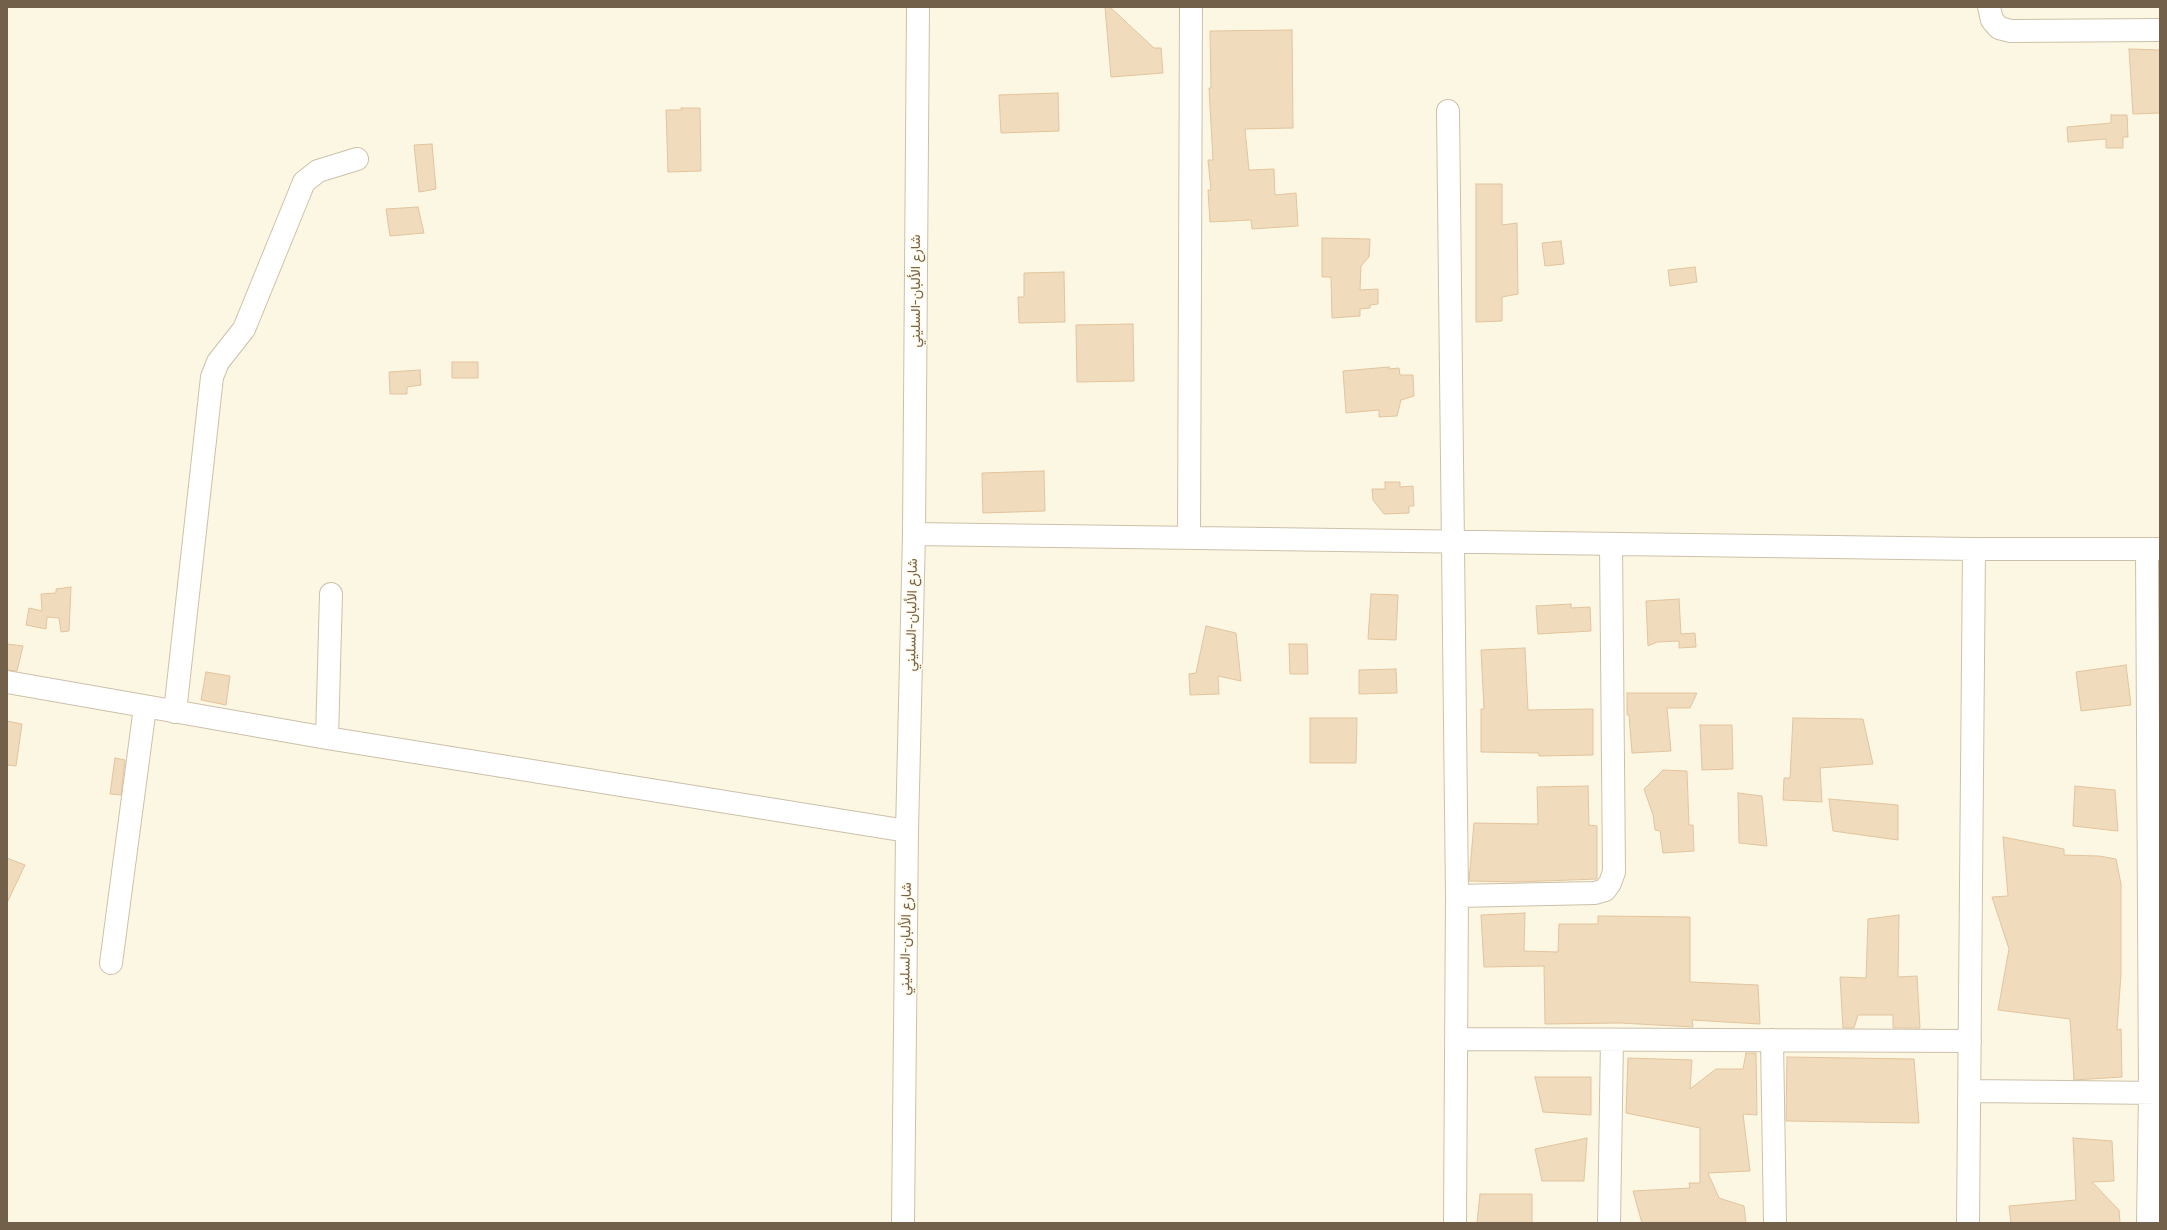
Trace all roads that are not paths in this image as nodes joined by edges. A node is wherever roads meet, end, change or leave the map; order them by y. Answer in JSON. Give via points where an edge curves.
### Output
{"nodes":[{"id":1,"x":918,"y":7,"type":"edge"},
{"id":2,"x":1190,"y":7,"type":"edge"},
{"id":3,"x":1990,"y":7,"type":"edge"},
{"id":4,"x":2160,"y":30,"type":"edge"},
{"id":5,"x":1448,"y":111,"type":"dead end"},
{"id":6,"x":357,"y":159,"type":"dead end"},
{"id":7,"x":914,"y":534,"type":"junction"},
{"id":8,"x":1189,"y":537,"type":"junction"},
{"id":9,"x":1453,"y":542,"type":"junction"},
{"id":10,"x":1611,"y":544,"type":"junction"},
{"id":11,"x":1974,"y":549,"type":"junction"},
{"id":12,"x":2153,"y":549,"type":"edge"},
{"id":13,"x":330,"y":594,"type":"dead end"},
{"id":14,"x":7,"y":682,"type":"edge"},
{"id":15,"x":145,"y":707,"type":"junction"},
{"id":16,"x":175,"y":712,"type":"junction"},
{"id":17,"x":327,"y":738,"type":"junction"},
{"id":18,"x":907,"y":831,"type":"junction"},
{"id":19,"x":1457,"y":896,"type":"junction"},
{"id":20,"x":111,"y":963,"type":"dead end"},
{"id":21,"x":1456,"y":1039,"type":"junction"},
{"id":22,"x":1612,"y":1040,"type":"junction"},
{"id":23,"x":1772,"y":1040,"type":"junction"},
{"id":24,"x":1970,"y":1041,"type":"junction"},
{"id":25,"x":1970,"y":1091,"type":"junction"},
{"id":26,"x":2155,"y":1093,"type":"edge"},
{"id":27,"x":903,"y":1223,"type":"edge"},
{"id":28,"x":1456,"y":1223,"type":"edge"},
{"id":29,"x":1609,"y":1223,"type":"edge"},
{"id":30,"x":1775,"y":1223,"type":"edge"},
{"id":31,"x":1968,"y":1223,"type":"edge"},
{"id":32,"x":2148,"y":1223,"type":"edge"}],
"edges":[{"from":1,"to":7,"type":"street","name":"شارع الألبان-السليني"},
{"from":2,"to":8,"type":"street"},
{"from":3,"to":4,"type":"street","via":[[1992,20],[1999,28],[2011,31]]},
{"from":5,"to":9,"type":"street"},
{"from":6,"to":16,"type":"street","via":[[318,170],[304,182],[244,329],[218,362],[212,377]]},
{"from":7,"to":8,"type":"street"},
{"from":7,"to":18,"type":"street","name":"شارع الألبان-السليني"},
{"from":8,"to":9,"type":"street"},
{"from":9,"to":10,"type":"street"},
{"from":9,"to":19,"type":"street"},
{"from":10,"to":11,"type":"street"},
{"from":10,"to":19,"type":"street","via":[[1614,872],[1610,883],[1605,890],[1595,893]]},
{"from":11,"to":12,"type":"street"},
{"from":11,"to":24,"type":"street"},
{"from":12,"to":26,"type":"street"},
{"from":13,"to":17,"type":"street"},
{"from":14,"to":15,"type":"street"},
{"from":15,"to":16,"type":"street"},
{"from":15,"to":20,"type":"street"},
{"from":16,"to":17,"type":"street"},
{"from":17,"to":18,"type":"street"},
{"from":18,"to":27,"type":"street","name":"شارع الألبان-السليني"},
{"from":19,"to":21,"type":"street"},
{"from":21,"to":22,"type":"street"},
{"from":21,"to":28,"type":"street"},
{"from":22,"to":23,"type":"street"},
{"from":22,"to":29,"type":"street"},
{"from":23,"to":24,"type":"street"},
{"from":23,"to":30,"type":"street"},
{"from":24,"to":25,"type":"street"},
{"from":25,"to":26,"type":"street"},
{"from":25,"to":31,"type":"street"},
{"from":26,"to":32,"type":"street"}]}
